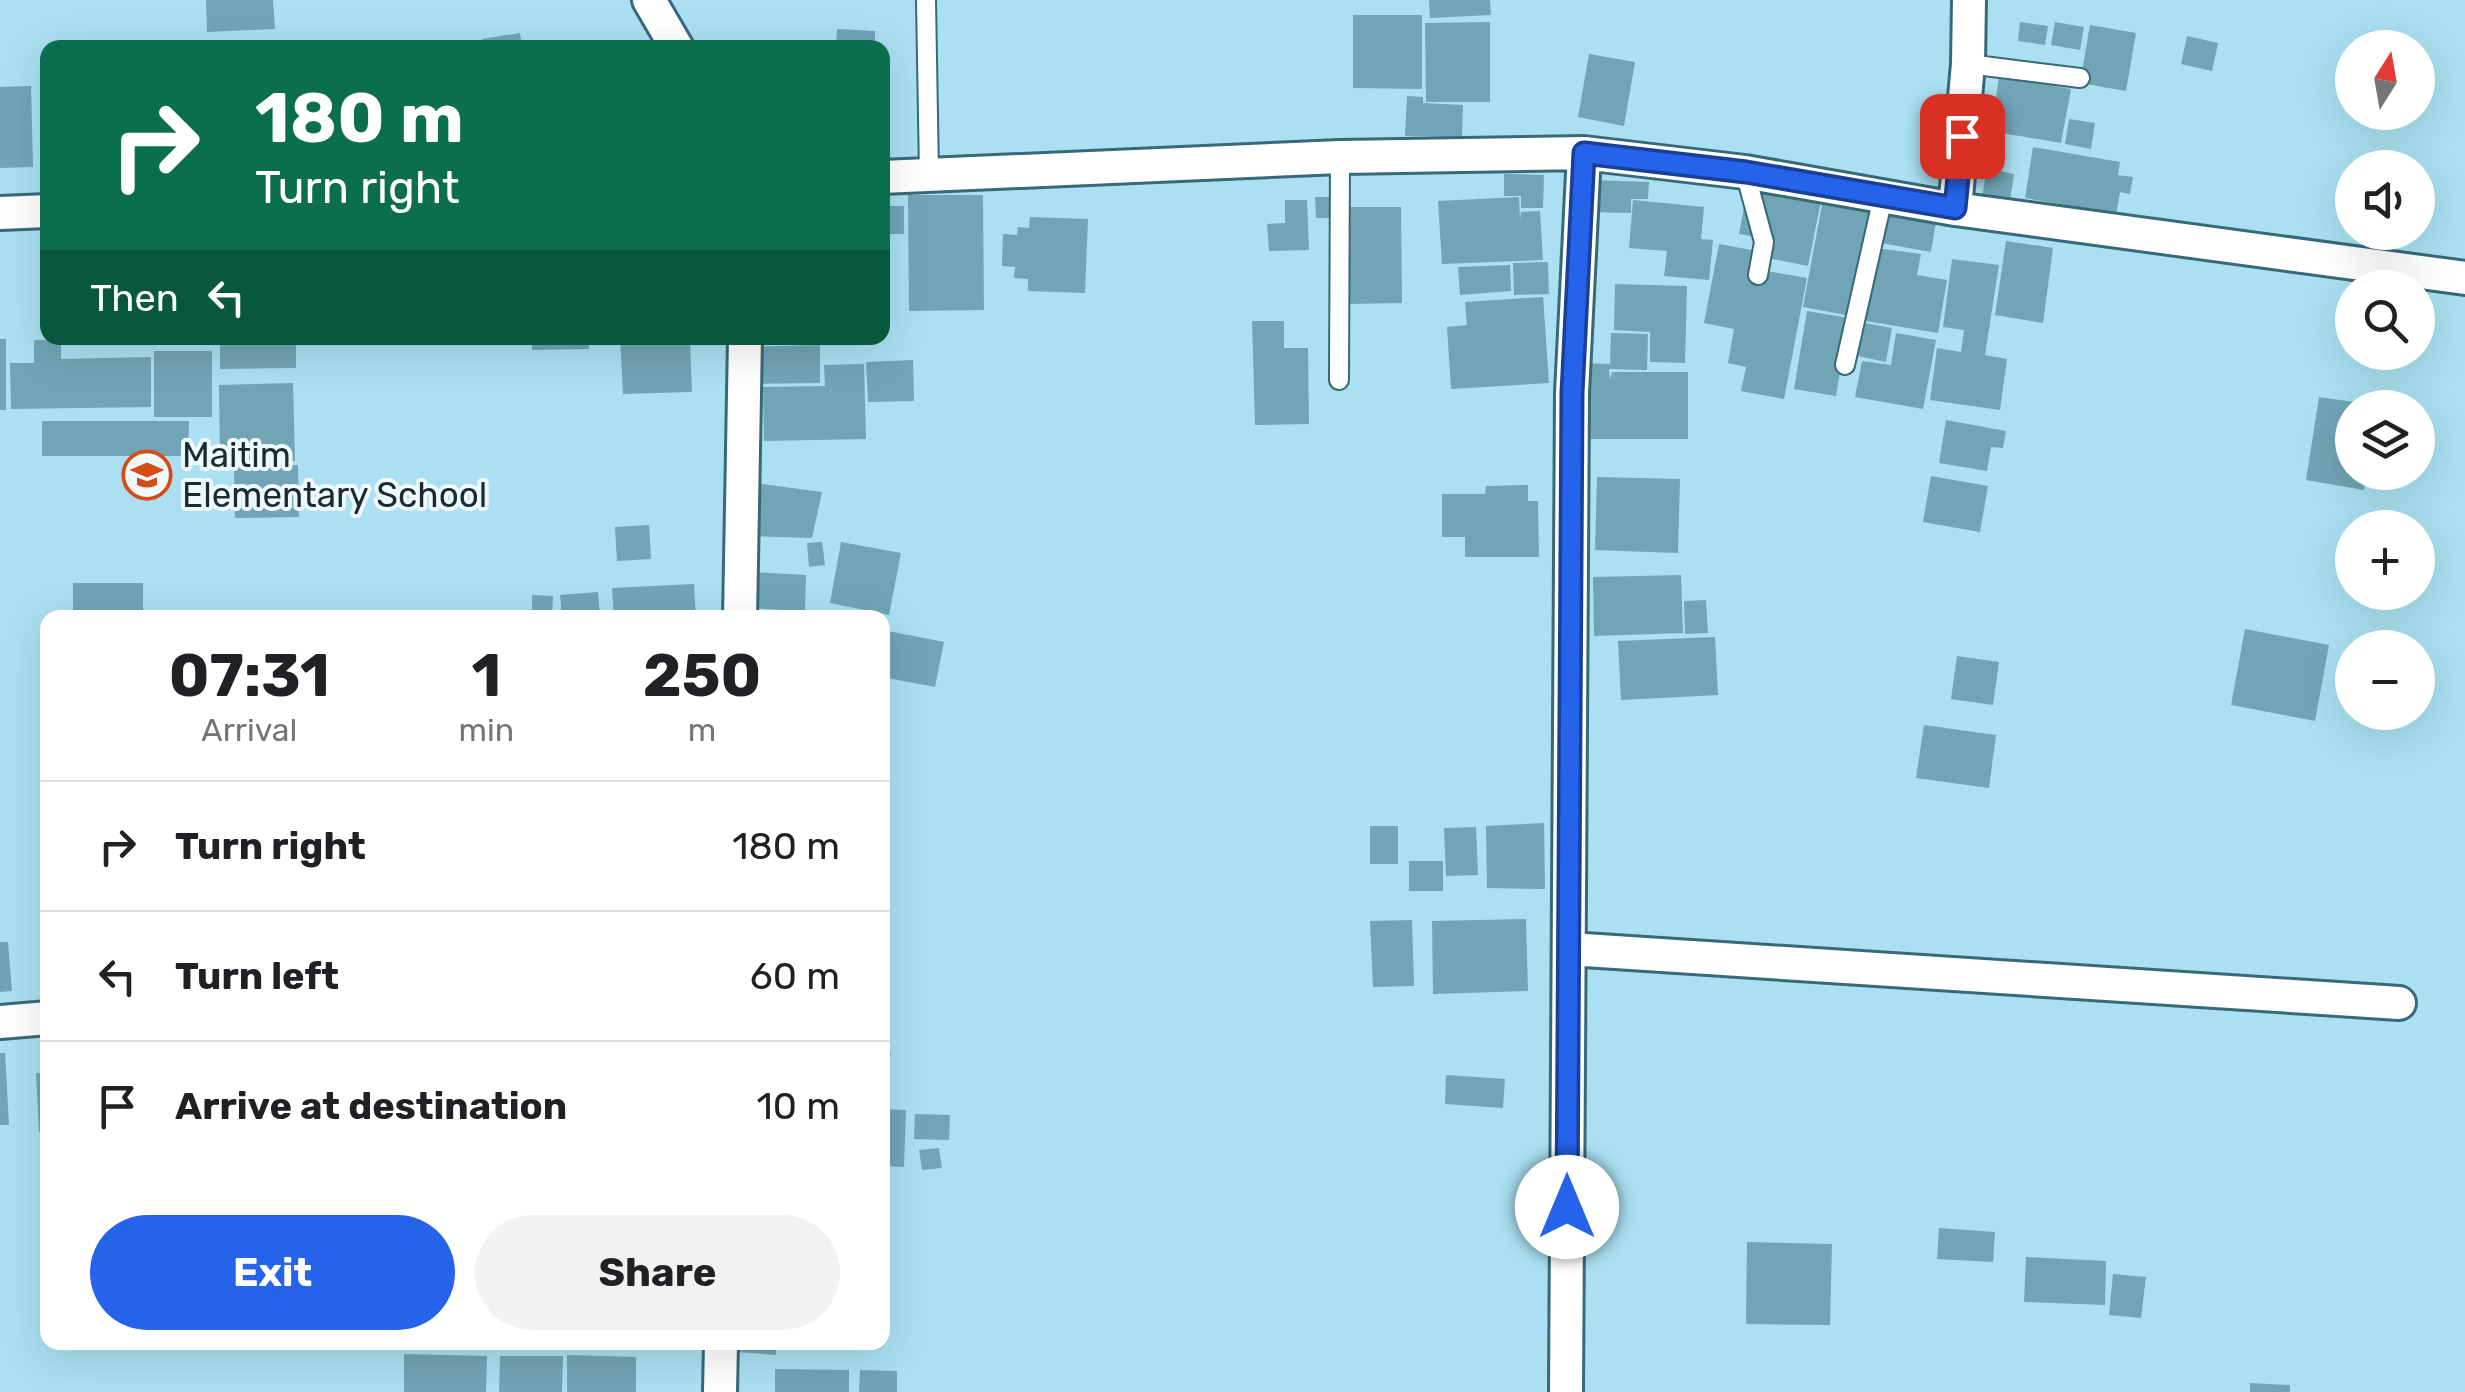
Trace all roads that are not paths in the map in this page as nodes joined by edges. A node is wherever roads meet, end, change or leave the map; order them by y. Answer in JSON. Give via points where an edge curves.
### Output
{"nodes":[{"id":1,"x":648,"y":0,"type":"edge"},
{"id":2,"x":926,"y":0,"type":"edge"},
{"id":3,"x":1969,"y":0,"type":"edge"},
{"id":4,"x":672,"y":40,"type":"edge"},
{"id":5,"x":1968,"y":64,"type":"junction"},
{"id":6,"x":2080,"y":78,"type":"dead end"},
{"id":7,"x":1584,"y":153,"type":"junction"},
{"id":8,"x":1340,"y":157,"type":"junction"},
{"id":9,"x":1746,"y":172,"type":"junction"},
{"id":10,"x":928,"y":174,"type":"junction"},
{"id":11,"x":890,"y":176,"type":"edge"},
{"id":12,"x":1883,"y":197,"type":"junction"},
{"id":13,"x":1955,"y":208,"type":"junction"},
{"id":14,"x":40,"y":212,"type":"edge"},
{"id":15,"x":0,"y":213,"type":"edge"},
{"id":16,"x":1758,"y":275,"type":"dead end"},
{"id":17,"x":2465,"y":278,"type":"edge"},
{"id":18,"x":745,"y":345,"type":"edge"},
{"id":19,"x":1845,"y":365,"type":"dead end"},
{"id":20,"x":1339,"y":380,"type":"dead end"},
{"id":21,"x":740,"y":610,"type":"edge"},
{"id":22,"x":1569,"y":948,"type":"junction"},
{"id":23,"x":2400,"y":1004,"type":"dead end"},
{"id":24,"x":40,"y":1019,"type":"edge"},
{"id":25,"x":0,"y":1022,"type":"edge"},
{"id":26,"x":721,"y":1350,"type":"edge"},
{"id":27,"x":720,"y":1392,"type":"edge"},
{"id":28,"x":1566,"y":1392,"type":"edge"}],
"edges":[{"from":1,"to":4,"type":"street"},
{"from":2,"to":10,"type":"lane"},
{"from":3,"to":5,"type":"street"},
{"from":5,"to":6,"type":"lane"},
{"from":5,"to":13,"type":"street"},
{"from":7,"to":8,"type":"street"},
{"from":7,"to":9,"type":"street"},
{"from":7,"to":22,"type":"street","via":[[1572,393]]},
{"from":8,"to":10,"type":"street"},
{"from":8,"to":20,"type":"lane"},
{"from":9,"to":12,"type":"street"},
{"from":9,"to":16,"type":"lane","via":[[1764,242]]},
{"from":10,"to":11,"type":"street"},
{"from":12,"to":13,"type":"street"},
{"from":12,"to":19,"type":"lane"},
{"from":13,"to":17,"type":"street"},
{"from":14,"to":15,"type":"street"},
{"from":18,"to":21,"type":"street"},
{"from":22,"to":23,"type":"street"},
{"from":22,"to":28,"type":"street"},
{"from":24,"to":25,"type":"street"},
{"from":26,"to":27,"type":"street"}]}
